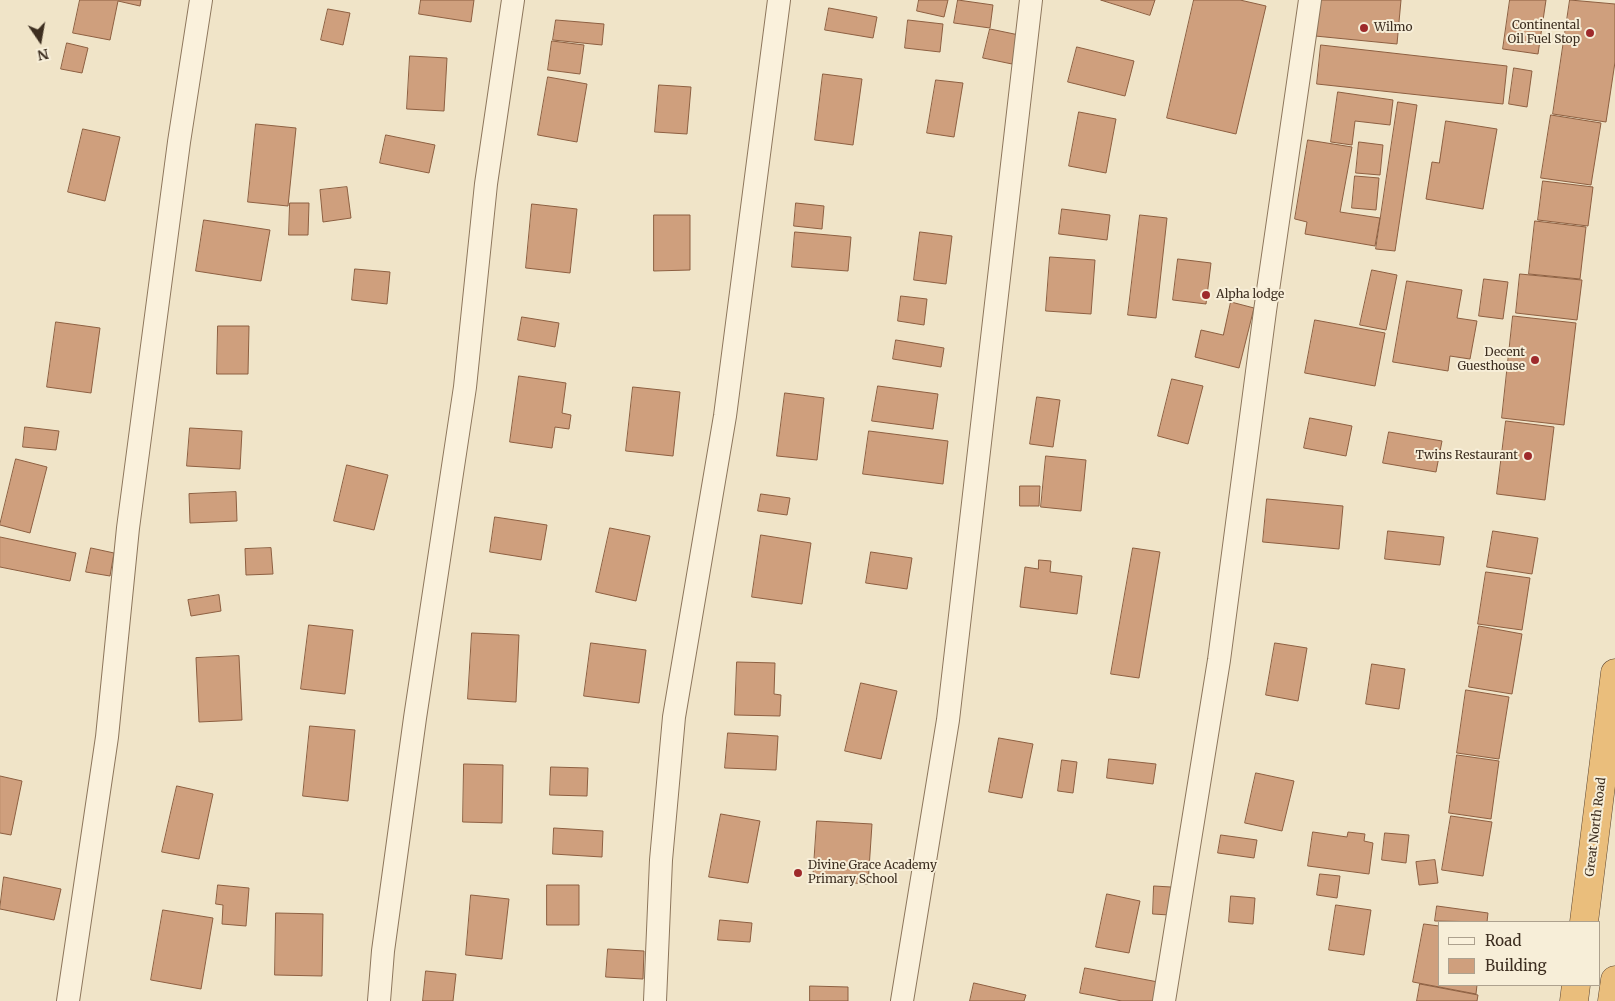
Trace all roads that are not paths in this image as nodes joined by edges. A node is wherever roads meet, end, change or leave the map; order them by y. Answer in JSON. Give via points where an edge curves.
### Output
{"nodes":[{"id":1,"x":201,"y":0,"type":"edge"},
{"id":2,"x":512,"y":0,"type":"edge"},
{"id":3,"x":778,"y":0,"type":"edge"},
{"id":4,"x":1031,"y":0,"type":"edge"},
{"id":5,"x":1310,"y":0,"type":"edge"},
{"id":6,"x":1615,"y":673,"type":"edge"},
{"id":7,"x":1584,"y":921,"type":"edge"},
{"id":8,"x":1615,"y":980,"type":"edge"},
{"id":9,"x":1576,"y":986,"type":"edge"},
{"id":10,"x":68,"y":1001,"type":"edge"},
{"id":11,"x":379,"y":1001,"type":"edge"},
{"id":12,"x":655,"y":1001,"type":"edge"},
{"id":13,"x":902,"y":1001,"type":"edge"},
{"id":14,"x":1164,"y":1001,"type":"edge"},
{"id":15,"x":1574,"y":1001,"type":"edge"},
{"id":16,"x":1612,"y":1001,"type":"edge"}],
"edges":[{"from":1,"to":10,"type":"street","via":[[128,528],[107,737]]},
{"from":2,"to":11,"type":"street","via":[[486,184],[465,388],[415,718]]},
{"from":3,"to":12,"type":"street","via":[[725,416],[674,717],[661,860]]},
{"from":4,"to":13,"type":"street","via":[[948,720]]},
{"from":5,"to":14,"type":"street","via":[[1219,660]]},
{"from":6,"to":7,"type":"highway","name":"Great North Road"},
{"from":8,"to":16,"type":"highway"},
{"from":9,"to":15,"type":"highway"}]}
